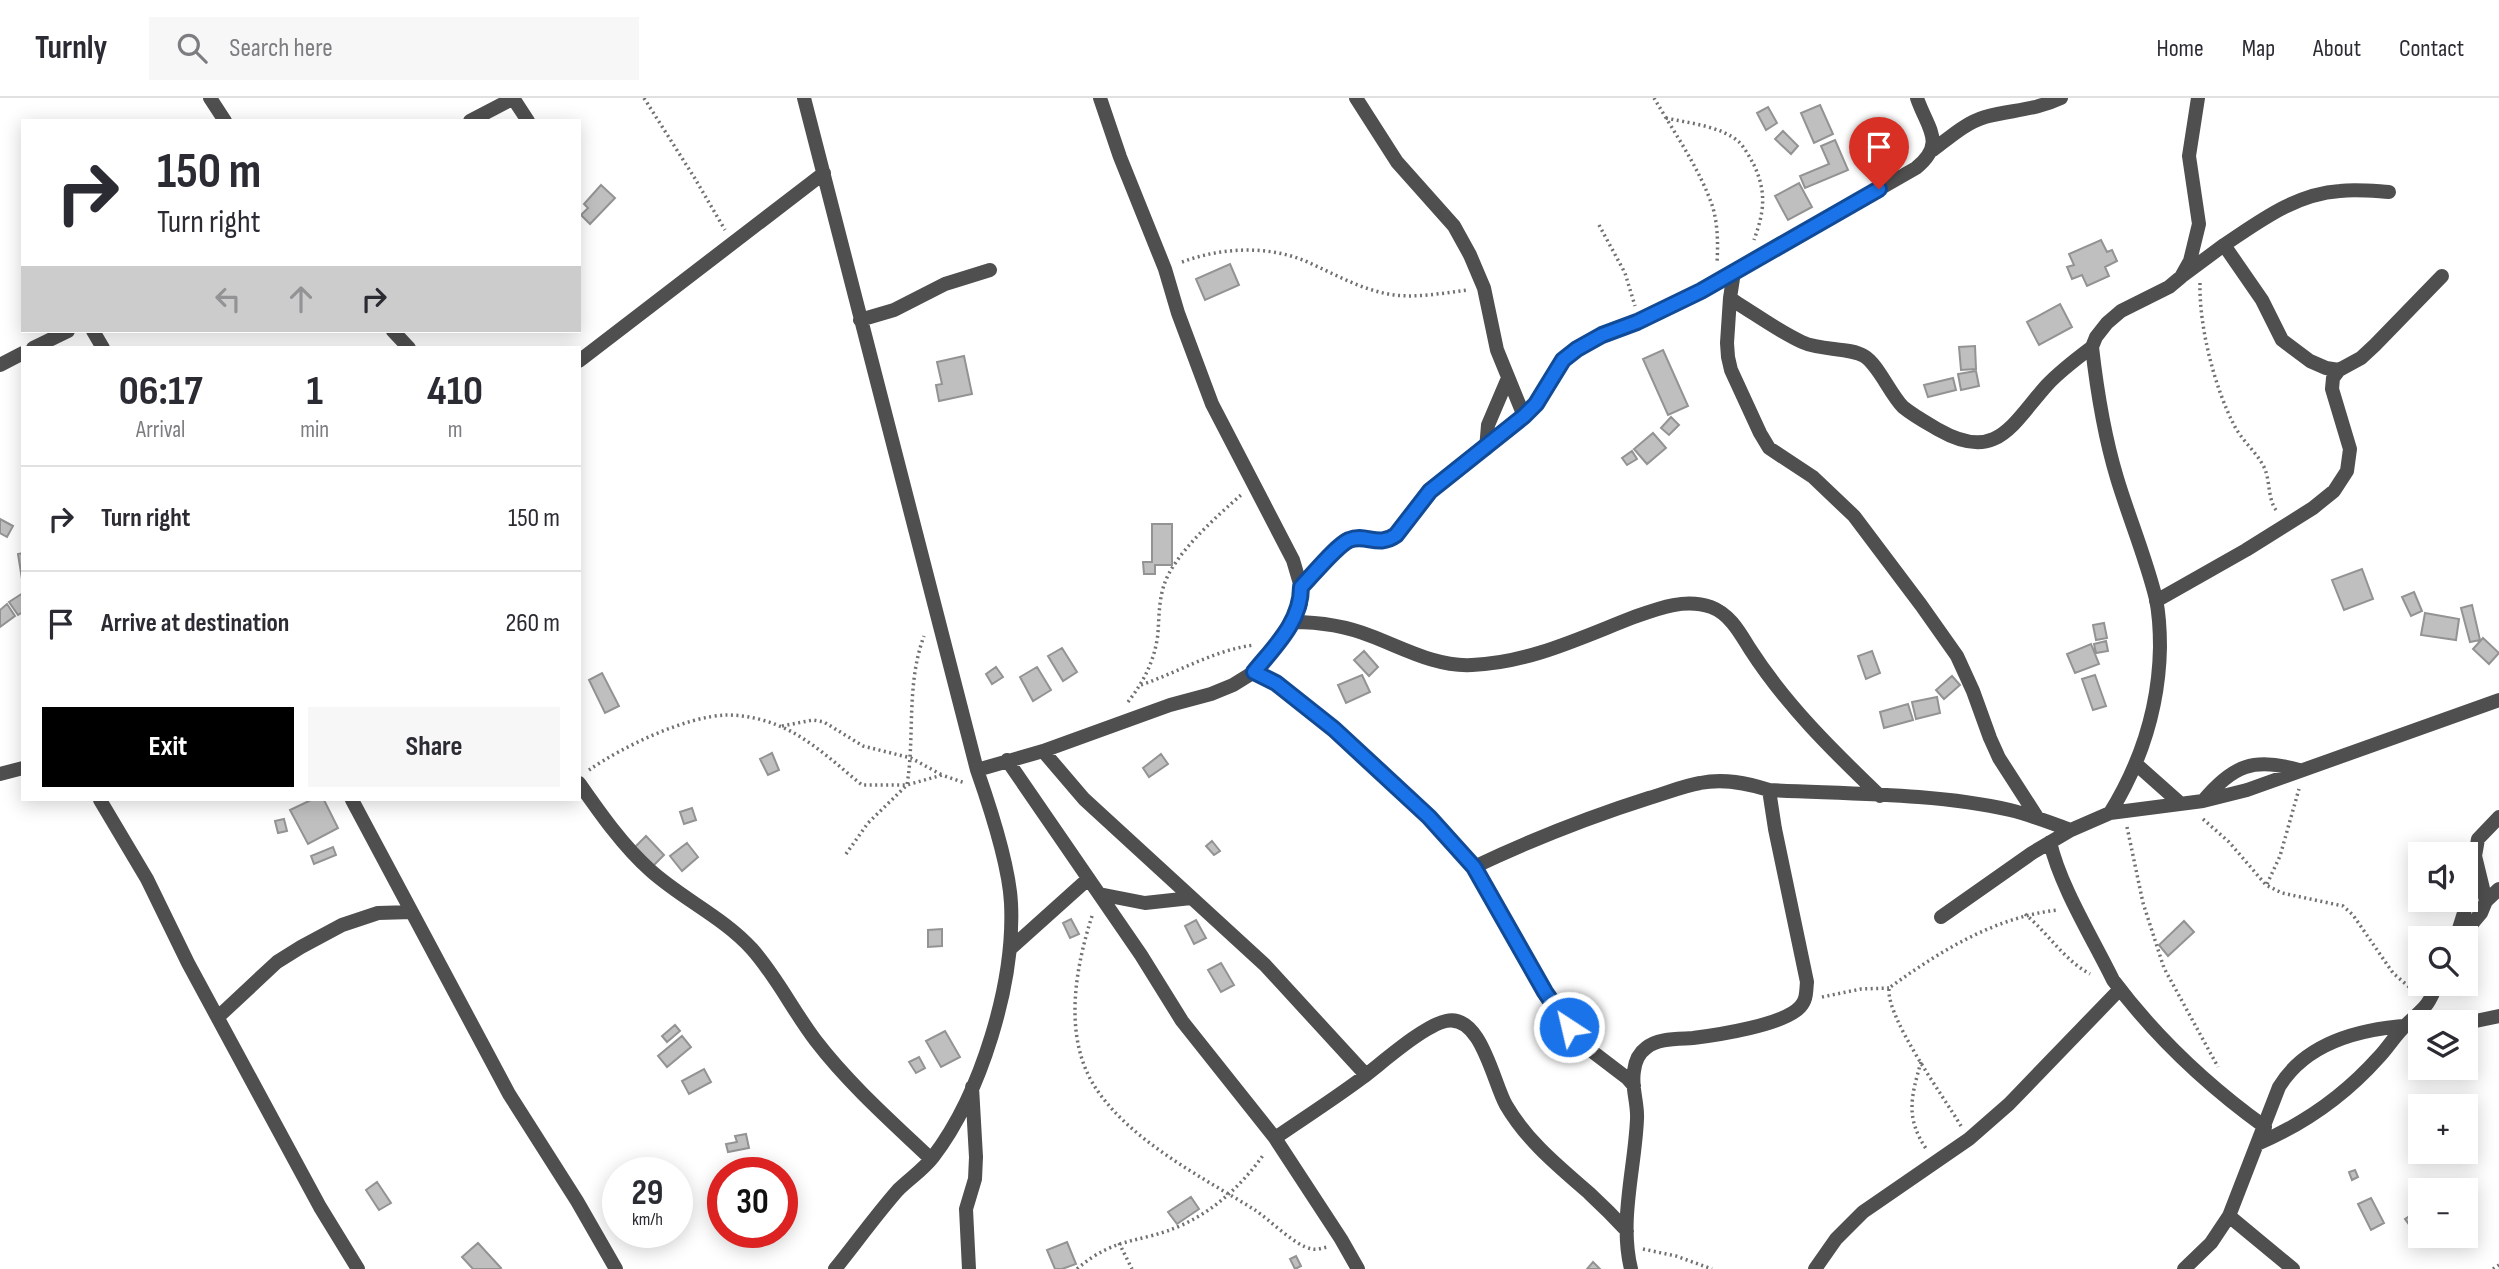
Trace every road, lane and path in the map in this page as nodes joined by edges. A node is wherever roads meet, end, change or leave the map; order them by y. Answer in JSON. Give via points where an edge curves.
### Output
{"nodes":[{"id":1,"x":210,"y":98,"type":"edge"},
{"id":2,"x":514,"y":98,"type":"edge"},
{"id":3,"x":644,"y":98,"type":"edge"},
{"id":4,"x":804,"y":98,"type":"edge"},
{"id":5,"x":1100,"y":98,"type":"edge"},
{"id":6,"x":1356,"y":98,"type":"edge"},
{"id":7,"x":1654,"y":98,"type":"edge"},
{"id":8,"x":1917,"y":98,"type":"edge"},
{"id":9,"x":2061,"y":98,"type":"edge"},
{"id":10,"x":2198,"y":98,"type":"edge"},
{"id":11,"x":1666,"y":118,"type":"junction"},
{"id":12,"x":224,"y":119,"type":"edge"},
{"id":13,"x":474,"y":119,"type":"edge"},
{"id":14,"x":527,"y":119,"type":"edge"},
{"id":15,"x":1933,"y":150,"type":"junction"},
{"id":16,"x":824,"y":173,"type":"junction"},
{"id":17,"x":2389,"y":192,"type":"dead end"},
{"id":18,"x":1599,"y":225,"type":"dead end"},
{"id":19,"x":732,"y":244,"type":"junction"},
{"id":20,"x":2224,"y":244,"type":"junction"},
{"id":21,"x":2201,"y":264,"type":"junction"},
{"id":22,"x":1165,"y":269,"type":"junction"},
{"id":23,"x":1739,"y":269,"type":"junction"},
{"id":24,"x":990,"y":270,"type":"dead end"},
{"id":25,"x":2442,"y":276,"type":"dead end"},
{"id":26,"x":2181,"y":277,"type":"junction"},
{"id":27,"x":1716,"y":282,"type":"junction"},
{"id":28,"x":1485,"y":288,"type":"junction"},
{"id":29,"x":1730,"y":298,"type":"junction"},
{"id":30,"x":860,"y":320,"type":"junction"},
{"id":31,"x":1637,"y":322,"type":"junction"},
{"id":32,"x":64,"y":333,"type":"edge"},
{"id":33,"x":395,"y":333,"type":"edge"},
{"id":34,"x":37,"y":346,"type":"edge"},
{"id":35,"x":407,"y":346,"type":"edge"},
{"id":36,"x":2092,"y":347,"type":"junction"},
{"id":37,"x":21,"y":355,"type":"edge"},
{"id":38,"x":581,"y":359,"type":"edge"},
{"id":39,"x":0,"y":365,"type":"edge"},
{"id":40,"x":2339,"y":370,"type":"junction"},
{"id":41,"x":1508,"y":378,"type":"junction"},
{"id":42,"x":1524,"y":416,"type":"junction"},
{"id":43,"x":1486,"y":449,"type":"junction"},
{"id":44,"x":1254,"y":484,"type":"junction"},
{"id":45,"x":2288,"y":523,"type":"junction"},
{"id":46,"x":1301,"y":587,"type":"junction"},
{"id":47,"x":2156,"y":601,"type":"junction"},
{"id":48,"x":936,"y":613,"type":"junction"},
{"id":49,"x":1293,"y":622,"type":"junction"},
{"id":50,"x":1276,"y":645,"type":"junction"},
{"id":51,"x":1254,"y":672,"type":"junction"},
{"id":52,"x":1141,"y":685,"type":"junction"},
{"id":53,"x":2499,"y":701,"type":"edge"},
{"id":54,"x":1125,"y":705,"type":"dead end"},
{"id":55,"x":780,"y":727,"type":"junction"},
{"id":56,"x":1043,"y":751,"type":"junction"},
{"id":57,"x":911,"y":758,"type":"junction"},
{"id":58,"x":1007,"y":760,"type":"junction"},
{"id":59,"x":2136,"y":764,"type":"junction"},
{"id":60,"x":2315,"y":764,"type":"junction"},
{"id":61,"x":21,"y":769,"type":"edge"},
{"id":62,"x":976,"y":770,"type":"junction"},
{"id":63,"x":2299,"y":770,"type":"junction"},
{"id":64,"x":0,"y":774,"type":"edge"},
{"id":65,"x":942,"y":775,"type":"junction"},
{"id":66,"x":584,"y":777,"type":"edge"},
{"id":67,"x":907,"y":785,"type":"junction"},
{"id":68,"x":983,"y":789,"type":"junction"},
{"id":69,"x":1769,"y":790,"type":"junction"},
{"id":70,"x":1880,"y":796,"type":"junction"},
{"id":71,"x":101,"y":801,"type":"edge"},
{"id":72,"x":353,"y":801,"type":"edge"},
{"id":73,"x":2203,"y":801,"type":"junction"},
{"id":74,"x":2181,"y":804,"type":"junction"},
{"id":75,"x":2117,"y":812,"type":"junction"},
{"id":76,"x":2037,"y":817,"type":"junction"},
{"id":77,"x":2499,"y":817,"type":"edge"},
{"id":78,"x":2071,"y":830,"type":"junction"},
{"id":79,"x":2050,"y":842,"type":"junction"},
{"id":80,"x":2477,"y":842,"type":"edge"},
{"id":81,"x":846,"y":854,"type":"dead end"},
{"id":82,"x":1474,"y":867,"type":"junction"},
{"id":83,"x":2478,"y":868,"type":"edge"},
{"id":84,"x":1088,"y":879,"type":"junction"},
{"id":85,"x":2266,"y":885,"type":"junction"},
{"id":86,"x":2499,"y":889,"type":"edge"},
{"id":87,"x":1099,"y":894,"type":"junction"},
{"id":88,"x":1191,"y":898,"type":"junction"},
{"id":89,"x":2486,"y":901,"type":"junction"},
{"id":90,"x":2077,"y":908,"type":"junction"},
{"id":91,"x":412,"y":912,"type":"junction"},
{"id":92,"x":2025,"y":914,"type":"junction"},
{"id":93,"x":1941,"y":916,"type":"dead end"},
{"id":94,"x":2469,"y":926,"type":"edge"},
{"id":95,"x":1010,"y":949,"type":"junction"},
{"id":96,"x":2117,"y":985,"type":"junction"},
{"id":97,"x":1889,"y":988,"type":"junction"},
{"id":98,"x":2432,"y":996,"type":"edge"},
{"id":99,"x":1806,"y":998,"type":"junction"},
{"id":100,"x":2429,"y":1002,"type":"junction"},
{"id":101,"x":2423,"y":1010,"type":"edge"},
{"id":102,"x":2499,"y":1016,"type":"edge"},
{"id":103,"x":218,"y":1017,"type":"junction"},
{"id":104,"x":2478,"y":1020,"type":"edge"},
{"id":105,"x":2408,"y":1026,"type":"edge"},
{"id":106,"x":2408,"y":1030,"type":"edge"},
{"id":107,"x":1921,"y":1062,"type":"junction"},
{"id":108,"x":2219,"y":1068,"type":"dead end"},
{"id":109,"x":1366,"y":1075,"type":"junction"},
{"id":110,"x":972,"y":1086,"type":"junction"},
{"id":111,"x":1633,"y":1086,"type":"junction"},
{"id":112,"x":2264,"y":1127,"type":"junction"},
{"id":113,"x":1275,"y":1138,"type":"junction"},
{"id":114,"x":1969,"y":1139,"type":"junction"},
{"id":115,"x":2257,"y":1144,"type":"junction"},
{"id":116,"x":931,"y":1159,"type":"junction"},
{"id":117,"x":1936,"y":1163,"type":"junction"},
{"id":118,"x":1228,"y":1195,"type":"junction"},
{"id":119,"x":2229,"y":1216,"type":"junction"},
{"id":120,"x":1627,"y":1231,"type":"junction"},
{"id":121,"x":1341,"y":1239,"type":"junction"},
{"id":122,"x":1119,"y":1243,"type":"junction"},
{"id":123,"x":1627,"y":1247,"type":"junction"},
{"id":124,"x":2499,"y":1265,"type":"edge"},
{"id":125,"x":358,"y":1269,"type":"edge"},
{"id":126,"x":616,"y":1269,"type":"edge"},
{"id":127,"x":835,"y":1269,"type":"edge"},
{"id":128,"x":969,"y":1269,"type":"edge"},
{"id":129,"x":1077,"y":1269,"type":"edge"},
{"id":130,"x":1132,"y":1269,"type":"edge"},
{"id":131,"x":1358,"y":1269,"type":"edge"},
{"id":132,"x":1631,"y":1269,"type":"edge"},
{"id":133,"x":1712,"y":1269,"type":"edge"},
{"id":134,"x":1815,"y":1269,"type":"edge"},
{"id":135,"x":2184,"y":1269,"type":"edge"},
{"id":136,"x":2293,"y":1269,"type":"edge"},
{"id":137,"x":2493,"y":1269,"type":"edge"}],
"edges":[{"from":1,"to":12,"type":"street"},
{"from":2,"to":13,"type":"street"},
{"from":2,"to":14,"type":"street"},
{"from":3,"to":19,"type":"path"},
{"from":4,"to":16,"type":"street"},
{"from":5,"to":22,"type":"street"},
{"from":6,"to":28,"type":"street","via":[[1397,162],[1454,226]]},
{"from":7,"to":11,"type":"path"},
{"from":8,"to":15,"type":"street","via":[[1934,137]]},
{"from":9,"to":15,"type":"street","via":[[2030,110],[1972,122]]},
{"from":10,"to":26,"type":"street","via":[[2189,156],[2199,224]]},
{"from":11,"to":23,"type":"path","via":[[1728,136],[1750,157],[1764,194],[1764,212]]},
{"from":11,"to":27,"type":"path","via":[[1713,208]]},
{"from":15,"to":23,"type":"street","via":[[1907,174]]},
{"from":16,"to":19,"type":"street"},
{"from":16,"to":30,"type":"street"},
{"from":17,"to":20,"type":"street","via":[[2342,190],[2305,197]]},
{"from":18,"to":31,"type":"path","via":[[1631,285]]},
{"from":19,"to":38,"type":"street"},
{"from":20,"to":21,"type":"street"},
{"from":20,"to":40,"type":"street","via":[[2283,340],[2310,361]]},
{"from":21,"to":26,"type":"street"},
{"from":21,"to":45,"type":"path","via":[[2201,317],[2223,398],[2234,425],[2264,468],[2273,506]]},
{"from":22,"to":28,"type":"path","via":[[1196,257],[1264,250],[1389,294]]},
{"from":22,"to":44,"type":"street","via":[[1212,404]]},
{"from":23,"to":27,"type":"street"},
{"from":23,"to":29,"type":"street"},
{"from":24,"to":30,"type":"street"},
{"from":25,"to":40,"type":"street","via":[[2361,358]]},
{"from":26,"to":36,"type":"street","via":[[2107,323]]},
{"from":27,"to":31,"type":"street"},
{"from":28,"to":41,"type":"street","via":[[1492,336]]},
{"from":29,"to":36,"type":"street","via":[[1802,342],[1866,356],[1902,405],[1918,418],[1953,438],[1975,444],[1996,438],[2014,424],[2064,368]]},
{"from":29,"to":76,"type":"street","via":[[1728,357],[1760,433],[1769,448],[1813,477],[1854,516],[1921,606],[1957,656],[1999,758]]},
{"from":30,"to":48,"type":"street"},
{"from":31,"to":42,"type":"street","via":[[1602,335],[1563,360]]},
{"from":32,"to":34,"type":"street"},
{"from":33,"to":35,"type":"street"},
{"from":36,"to":47,"type":"street","via":[[2103,424]]},
{"from":37,"to":39,"type":"street"},
{"from":40,"to":45,"type":"street","via":[[2332,389],[2350,449],[2347,471],[2334,491]]},
{"from":41,"to":42,"type":"street"},
{"from":41,"to":43,"type":"street","via":[[1488,425]]},
{"from":42,"to":43,"type":"street"},
{"from":43,"to":46,"type":"street","via":[[1430,491],[1390,540],[1349,540]]},
{"from":44,"to":46,"type":"street","via":[[1293,560]]},
{"from":44,"to":52,"type":"path","via":[[1200,534],[1169,574],[1152,662]]},
{"from":45,"to":47,"type":"street"},
{"from":46,"to":49,"type":"street","via":[[1301,603]]},
{"from":47,"to":59,"type":"street","via":[[2159,680],[2151,723]]},
{"from":48,"to":57,"type":"path","via":[[917,663]]},
{"from":48,"to":62,"type":"street"},
{"from":49,"to":50,"type":"street"},
{"from":49,"to":70,"type":"street","via":[[1321,622],[1445,663],[1469,666],[1546,651],[1666,607],[1689,603],[1713,608],[1735,624],[1805,722]]},
{"from":50,"to":51,"type":"street"},
{"from":50,"to":52,"type":"path","via":[[1220,652]]},
{"from":51,"to":56,"type":"street","via":[[1211,694]]},
{"from":51,"to":82,"type":"street","via":[[1276,683],[1334,729],[1429,817]]},
{"from":52,"to":54,"type":"path"},
{"from":53,"to":60,"type":"street"},
{"from":55,"to":57,"type":"path","via":[[800,721],[824,722],[863,746]]},
{"from":55,"to":66,"type":"path","via":[[760,719],[710,717],[644,739],[605,759]]},
{"from":55,"to":67,"type":"path","via":[[821,751],[862,785]]},
{"from":56,"to":58,"type":"street"},
{"from":56,"to":88,"type":"street","via":[[1084,799]]},
{"from":57,"to":65,"type":"path"},
{"from":57,"to":67,"type":"path"},
{"from":58,"to":62,"type":"street"},
{"from":58,"to":84,"type":"street"},
{"from":59,"to":74,"type":"street"},
{"from":59,"to":75,"type":"street"},
{"from":60,"to":63,"type":"street"},
{"from":60,"to":85,"type":"path","via":[[2295,800],[2280,856]]},
{"from":61,"to":64,"type":"street"},
{"from":62,"to":68,"type":"street"},
{"from":63,"to":73,"type":"street"},
{"from":63,"to":73,"type":"street","via":[[2263,762],[2247,765],[2217,785]]},
{"from":65,"to":67,"type":"path"},
{"from":65,"to":68,"type":"path"},
{"from":66,"to":116,"type":"street","via":[[629,849],[650,871],[750,947],[816,1040]]},
{"from":67,"to":81,"type":"path","via":[[868,822]]},
{"from":68,"to":95,"type":"street","via":[[1011,902]]},
{"from":69,"to":70,"type":"street"},
{"from":69,"to":82,"type":"street","via":[[1746,783],[1702,783],[1560,829]]},
{"from":69,"to":99,"type":"street","via":[[1807,982]]},
{"from":70,"to":76,"type":"street","via":[[1985,805]]},
{"from":71,"to":103,"type":"street","via":[[147,879]]},
{"from":72,"to":91,"type":"street"},
{"from":73,"to":74,"type":"street"},
{"from":74,"to":75,"type":"street"},
{"from":74,"to":85,"type":"path","via":[[2210,823]]},
{"from":75,"to":78,"type":"street"},
{"from":75,"to":108,"type":"path","via":[[2160,957]]},
{"from":76,"to":78,"type":"street"},
{"from":77,"to":80,"type":"street"},
{"from":78,"to":79,"type":"street"},
{"from":79,"to":90,"type":"street"},
{"from":79,"to":93,"type":"street"},
{"from":82,"to":111,"type":"street","via":[[1569,1027]]},
{"from":83,"to":89,"type":"street"},
{"from":84,"to":87,"type":"street"},
{"from":84,"to":95,"type":"street"},
{"from":85,"to":100,"type":"path","via":[[2282,893],[2343,906],[2393,973]]},
{"from":86,"to":89,"type":"street"},
{"from":87,"to":88,"type":"street","via":[[1144,903]]},
{"from":87,"to":113,"type":"street","via":[[1182,1021]]},
{"from":87,"to":118,"type":"path","via":[[1085,936],[1077,990],[1075,1028],[1082,1058],[1095,1087],[1119,1116]]},
{"from":88,"to":109,"type":"street","via":[[1265,965]]},
{"from":89,"to":94,"type":"street"},
{"from":90,"to":92,"type":"path"},
{"from":90,"to":96,"type":"street"},
{"from":91,"to":103,"type":"street","via":[[377,913],[311,941],[277,962]]},
{"from":91,"to":126,"type":"street","via":[[509,1094]]},
{"from":92,"to":96,"type":"path","via":[[2080,968]]},
{"from":92,"to":97,"type":"path","via":[[1955,945]]},
{"from":95,"to":110,"type":"street","via":[[995,1028]]},
{"from":96,"to":112,"type":"street","via":[[2204,1078]]},
{"from":96,"to":114,"type":"street","via":[[2008,1104]]},
{"from":97,"to":99,"type":"path"},
{"from":97,"to":107,"type":"path","via":[[1888,997]]},
{"from":98,"to":100,"type":"street"},
{"from":99,"to":111,"type":"street","via":[[1799,1009],[1754,1028],[1650,1044],[1637,1059]]},
{"from":100,"to":101,"type":"street"},
{"from":102,"to":104,"type":"street"},
{"from":103,"to":125,"type":"street"},
{"from":105,"to":112,"type":"street","via":[[2345,1037],[2300,1059],[2279,1087]]},
{"from":106,"to":115,"type":"street","via":[[2354,1084],[2320,1110]]},
{"from":107,"to":114,"type":"path"},
{"from":107,"to":117,"type":"path","via":[[1912,1118]]},
{"from":109,"to":113,"type":"street"},
{"from":109,"to":120,"type":"street","via":[[1436,1025],[1445,1021],[1464,1024],[1475,1033],[1504,1102],[1530,1139]]},
{"from":110,"to":116,"type":"street"},
{"from":110,"to":128,"type":"street","via":[[976,1157],[966,1209]]},
{"from":111,"to":120,"type":"street","via":[[1637,1115]]},
{"from":112,"to":115,"type":"street"},
{"from":113,"to":118,"type":"path"},
{"from":113,"to":121,"type":"street"},
{"from":114,"to":117,"type":"street"},
{"from":115,"to":119,"type":"street"},
{"from":116,"to":127,"type":"street","via":[[898,1190]]},
{"from":117,"to":134,"type":"street","via":[[1863,1212]]},
{"from":118,"to":121,"type":"path","via":[[1308,1248],[1327,1247]]},
{"from":118,"to":122,"type":"path","via":[[1180,1226]]},
{"from":119,"to":135,"type":"street","via":[[2211,1243]]},
{"from":119,"to":136,"type":"street"},
{"from":120,"to":123,"type":"street"},
{"from":121,"to":131,"type":"street"},
{"from":122,"to":129,"type":"path"},
{"from":122,"to":130,"type":"path"},
{"from":123,"to":132,"type":"street"},
{"from":123,"to":133,"type":"path","via":[[1676,1256]]},
{"from":124,"to":137,"type":"path"}]}
